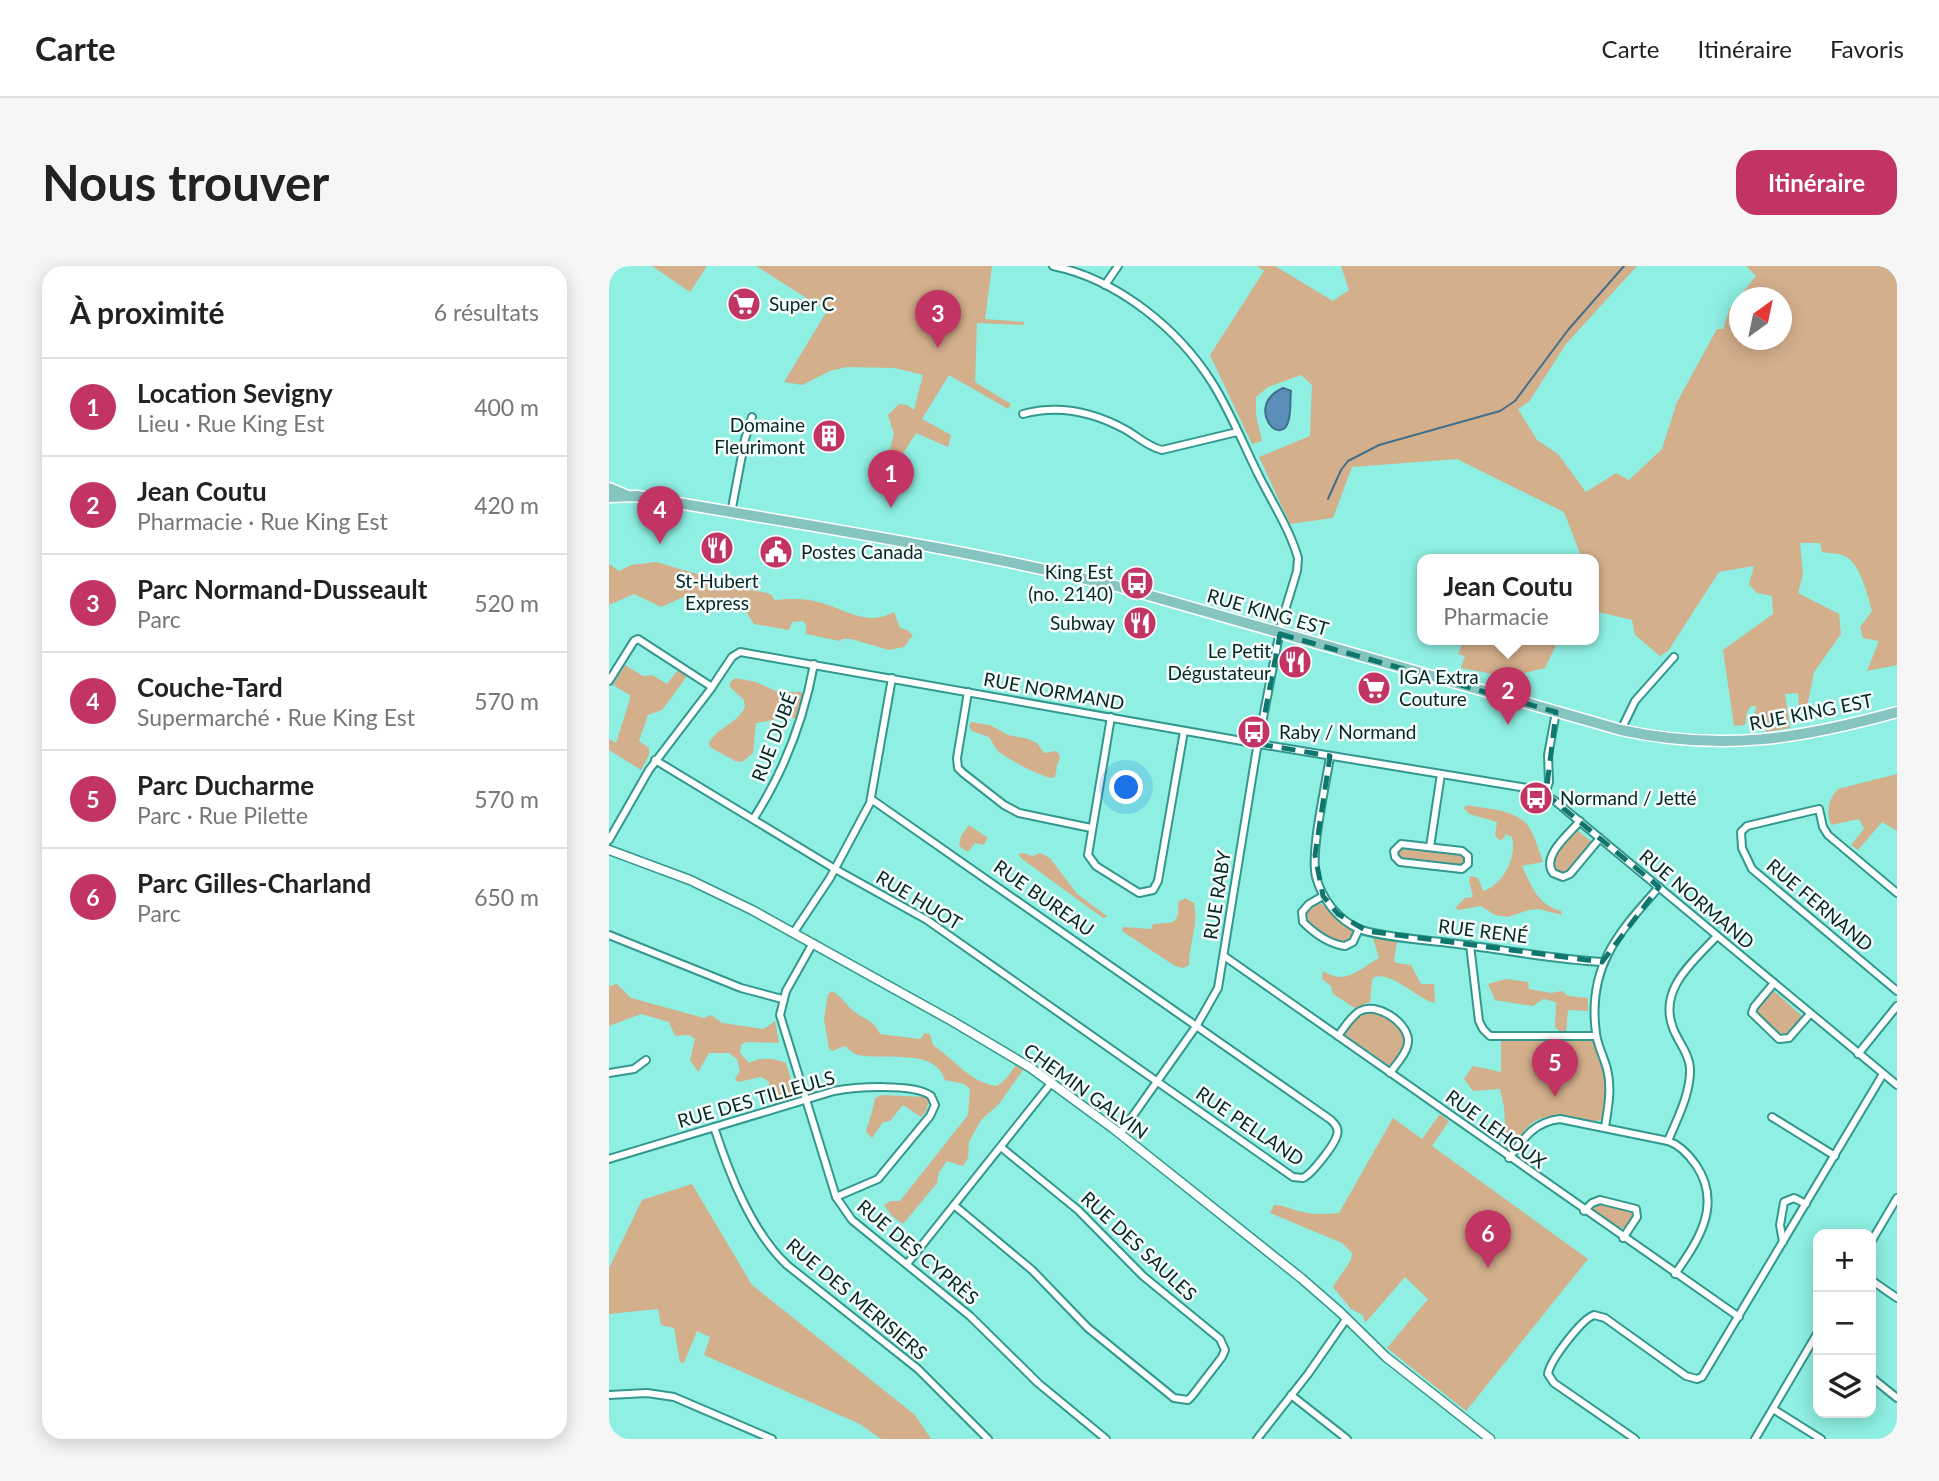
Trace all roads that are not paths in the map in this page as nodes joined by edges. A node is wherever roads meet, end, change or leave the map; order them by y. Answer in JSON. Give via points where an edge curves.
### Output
{"nodes":[{"id":1,"x":1053,"y":266,"type":"edge"},
{"id":2,"x":1118,"y":266,"type":"edge"},
{"id":3,"x":1105,"y":285,"type":"junction"},
{"id":4,"x":1023,"y":414,"type":"dead end"},
{"id":5,"x":752,"y":417,"type":"dead end"},
{"id":6,"x":1237,"y":432,"type":"junction"},
{"id":7,"x":609,"y":488,"type":"edge"},
{"id":8,"x":626,"y":495,"type":"junction"},
{"id":9,"x":609,"y":497,"type":"edge"},
{"id":10,"x":731,"y":513,"type":"junction"},
{"id":11,"x":1280,"y":634,"type":"junction"},
{"id":12,"x":1674,"y":657,"type":"dead end"},
{"id":13,"x":814,"y":664,"type":"junction"},
{"id":14,"x":892,"y":678,"type":"junction"},
{"id":15,"x":609,"y":681,"type":"edge"},
{"id":16,"x":712,"y":687,"type":"junction"},
{"id":17,"x":968,"y":691,"type":"junction"},
{"id":18,"x":1556,"y":712,"type":"junction"},
{"id":19,"x":1897,"y":712,"type":"edge"},
{"id":20,"x":1111,"y":717,"type":"junction"},
{"id":21,"x":1621,"y":730,"type":"junction"},
{"id":22,"x":1184,"y":731,"type":"junction"},
{"id":23,"x":1259,"y":744,"type":"junction"},
{"id":24,"x":1330,"y":756,"type":"junction"},
{"id":25,"x":656,"y":760,"type":"junction"},
{"id":26,"x":1441,"y":774,"type":"junction"},
{"id":27,"x":1545,"y":794,"type":"junction"},
{"id":28,"x":871,"y":799,"type":"junction"},
{"id":29,"x":754,"y":818,"type":"junction"},
{"id":30,"x":1580,"y":821,"type":"junction"},
{"id":31,"x":1091,"y":828,"type":"junction"},
{"id":32,"x":1600,"y":838,"type":"junction"},
{"id":33,"x":609,"y":840,"type":"edge"},
{"id":34,"x":1430,"y":847,"type":"junction"},
{"id":35,"x":609,"y":850,"type":"edge"},
{"id":36,"x":835,"y":869,"type":"junction"},
{"id":37,"x":1659,"y":887,"type":"junction"},
{"id":38,"x":1897,"y":893,"type":"edge"},
{"id":39,"x":1323,"y":896,"type":"junction"},
{"id":40,"x":1359,"y":929,"type":"junction"},
{"id":41,"x":794,"y":932,"type":"junction"},
{"id":42,"x":609,"y":935,"type":"edge"},
{"id":43,"x":1717,"y":936,"type":"junction"},
{"id":44,"x":813,"y":943,"type":"junction"},
{"id":45,"x":1470,"y":945,"type":"junction"},
{"id":46,"x":1224,"y":956,"type":"junction"},
{"id":47,"x":1602,"y":961,"type":"junction"},
{"id":48,"x":1774,"y":983,"type":"junction"},
{"id":49,"x":1897,"y":991,"type":"edge"},
{"id":50,"x":782,"y":999,"type":"junction"},
{"id":51,"x":1897,"y":1006,"type":"edge"},
{"id":52,"x":1810,"y":1014,"type":"junction"},
{"id":53,"x":1197,"y":1025,"type":"junction"},
{"id":54,"x":1338,"y":1036,"type":"junction"},
{"id":55,"x":1596,"y":1036,"type":"junction"},
{"id":56,"x":1858,"y":1054,"type":"junction"},
{"id":57,"x":646,"y":1060,"type":"dead end"},
{"id":58,"x":609,"y":1073,"type":"edge"},
{"id":59,"x":1390,"y":1073,"type":"junction"},
{"id":60,"x":1883,"y":1074,"type":"junction"},
{"id":61,"x":1052,"y":1082,"type":"junction"},
{"id":62,"x":1157,"y":1082,"type":"junction"},
{"id":63,"x":1897,"y":1085,"type":"edge"},
{"id":64,"x":804,"y":1099,"type":"junction"},
{"id":65,"x":1772,"y":1116,"type":"dead end"},
{"id":66,"x":714,"y":1127,"type":"junction"},
{"id":67,"x":1605,"y":1127,"type":"junction"},
{"id":68,"x":1120,"y":1134,"type":"junction"},
{"id":69,"x":1668,"y":1142,"type":"junction"},
{"id":70,"x":1002,"y":1148,"type":"junction"},
{"id":71,"x":1835,"y":1156,"type":"junction"},
{"id":72,"x":1509,"y":1158,"type":"junction"},
{"id":73,"x":609,"y":1159,"type":"edge"},
{"id":74,"x":836,"y":1197,"type":"junction"},
{"id":75,"x":1896,"y":1201,"type":"edge"},
{"id":76,"x":1806,"y":1204,"type":"junction"},
{"id":77,"x":955,"y":1206,"type":"junction"},
{"id":78,"x":1584,"y":1210,"type":"junction"},
{"id":79,"x":1876,"y":1234,"type":"edge"},
{"id":80,"x":1623,"y":1238,"type":"junction"},
{"id":81,"x":1783,"y":1242,"type":"junction"},
{"id":82,"x":907,"y":1264,"type":"junction"},
{"id":83,"x":1675,"y":1274,"type":"junction"},
{"id":84,"x":1876,"y":1283,"type":"edge"},
{"id":85,"x":1897,"y":1298,"type":"edge"},
{"id":86,"x":1739,"y":1317,"type":"junction"},
{"id":87,"x":1347,"y":1318,"type":"junction"},
{"id":88,"x":1813,"y":1345,"type":"edge"},
{"id":89,"x":1876,"y":1381,"type":"edge"},
{"id":90,"x":609,"y":1395,"type":"edge"},
{"id":91,"x":1291,"y":1395,"type":"junction"},
{"id":92,"x":1897,"y":1398,"type":"edge"},
{"id":93,"x":1773,"y":1409,"type":"junction"},
{"id":94,"x":772,"y":1439,"type":"edge"},
{"id":95,"x":988,"y":1439,"type":"edge"},
{"id":96,"x":1106,"y":1439,"type":"edge"},
{"id":97,"x":1257,"y":1439,"type":"edge"},
{"id":98,"x":1347,"y":1439,"type":"edge"},
{"id":99,"x":1490,"y":1439,"type":"edge"},
{"id":100,"x":1635,"y":1439,"type":"edge"},
{"id":101,"x":1755,"y":1439,"type":"edge"},
{"id":102,"x":1821,"y":1439,"type":"edge"}],
"edges":[{"from":1,"to":3,"type":"street","name":"RUE RABY"},
{"from":2,"to":3,"type":"street"},
{"from":3,"to":6,"type":"street","name":"RUE RABY","via":[[1154,318],[1188,351],[1213,385]]},
{"from":4,"to":6,"type":"street","via":[[1048,409],[1086,414],[1162,450]]},
{"from":5,"to":10,"type":"street"},
{"from":6,"to":11,"type":"street","name":"RUE RABY","via":[[1298,558]]},
{"from":7,"to":8,"type":"main road","name":"RUE KING EST"},
{"from":8,"to":9,"type":"main road","name":"RUE KING EST"},
{"from":8,"to":10,"type":"main road","name":"RUE KING EST"},
{"from":10,"to":11,"type":"main road","name":"RUE KING EST","via":[[1068,575]]},
{"from":11,"to":18,"type":"main road","name":"RUE KING EST"},
{"from":11,"to":23,"type":"street","name":"RUE RABY"},
{"from":12,"to":21,"type":"street","via":[[1635,701]]},
{"from":13,"to":14,"type":"street","name":"RUE NORMAND"},
{"from":13,"to":16,"type":"street","name":"RUE NORMAND","via":[[740,652]]},
{"from":13,"to":29,"type":"street","name":"RUE DUBÉ","via":[[793,739]]},
{"from":14,"to":17,"type":"street","name":"RUE NORMAND"},
{"from":14,"to":28,"type":"street"},
{"from":15,"to":16,"type":"street","via":[[638,639]]},
{"from":16,"to":25,"type":"street","name":"RUE NORMAND"},
{"from":17,"to":20,"type":"street","name":"RUE NORMAND"},
{"from":17,"to":31,"type":"street","via":[[957,758],[963,773],[1019,813]]},
{"from":18,"to":21,"type":"main road","name":"RUE KING EST"},
{"from":18,"to":27,"type":"street"},
{"from":19,"to":21,"type":"main road","name":"RUE KING EST","via":[[1756,741],[1688,741]]},
{"from":20,"to":22,"type":"street","name":"RUE NORMAND"},
{"from":20,"to":31,"type":"street"},
{"from":22,"to":23,"type":"street","name":"RUE NORMAND"},
{"from":22,"to":31,"type":"street","via":[[1160,873],[1153,890],[1135,892],[1096,866],[1088,855]]},
{"from":23,"to":24,"type":"street","name":"RUE NORMAND"},
{"from":23,"to":46,"type":"street","name":"RUE RABY"},
{"from":24,"to":26,"type":"street","name":"RUE NORMAND"},
{"from":24,"to":39,"type":"street","via":[[1315,855]]},
{"from":25,"to":29,"type":"street","name":"RUE HUOT"},
{"from":25,"to":33,"type":"street","name":"RUE NORMAND"},
{"from":26,"to":27,"type":"street","name":"RUE NORMAND"},
{"from":26,"to":34,"type":"street"},
{"from":27,"to":30,"type":"street","name":"RUE NORMAND"},
{"from":28,"to":36,"type":"street"},
{"from":28,"to":53,"type":"street","name":"RUE BUREAU"},
{"from":29,"to":36,"type":"street","name":"RUE HUOT"},
{"from":30,"to":32,"type":"street","name":"RUE NORMAND"},
{"from":30,"to":32,"type":"street","via":[[1550,856],[1553,873],[1570,874]]},
{"from":32,"to":37,"type":"street","name":"RUE NORMAND"},
{"from":34,"to":34,"type":"street","via":[[1401,844],[1394,854],[1399,862],[1462,869],[1468,864],[1465,852]]},
{"from":35,"to":41,"type":"street","name":"CHEMIN GALVIN","via":[[706,887]]},
{"from":36,"to":41,"type":"street"},
{"from":36,"to":62,"type":"street","name":"RUE HUOT","via":[[927,920]]},
{"from":37,"to":43,"type":"street","name":"RUE NORMAND"},
{"from":37,"to":47,"type":"street"},
{"from":38,"to":49,"type":"street","name":"RUE FERNAND","via":[[1828,835],[1819,809],[1747,825],[1741,832],[1742,848],[1752,869]]},
{"from":39,"to":40,"type":"street"},
{"from":39,"to":40,"type":"street","via":[[1302,912],[1310,929],[1345,946],[1353,942]]},
{"from":40,"to":45,"type":"street","name":"RUE RENÉ"},
{"from":41,"to":44,"type":"street","name":"CHEMIN GALVIN"},
{"from":42,"to":50,"type":"street","via":[[740,988]]},
{"from":43,"to":48,"type":"street","name":"RUE NORMAND"},
{"from":43,"to":69,"type":"street","via":[[1679,979],[1668,1002],[1690,1069],[1686,1095]]},
{"from":44,"to":50,"type":"street"},
{"from":44,"to":61,"type":"street","name":"CHEMIN GALVIN"},
{"from":45,"to":47,"type":"street","name":"RUE RENÉ"},
{"from":45,"to":55,"type":"street","via":[[1479,1021],[1490,1036]]},
{"from":46,"to":53,"type":"street","name":"RUE RABY","via":[[1218,988]]},
{"from":46,"to":54,"type":"street","name":"RUE LEHOUX"},
{"from":47,"to":55,"type":"street","via":[[1594,997]]},
{"from":48,"to":52,"type":"street","name":"RUE NORMAND"},
{"from":48,"to":52,"type":"street","via":[[1752,1013],[1779,1039],[1789,1038]]},
{"from":50,"to":64,"type":"street","name":"RUE DES CYPRÈS","via":[[782,1025]]},
{"from":51,"to":56,"type":"street"},
{"from":52,"to":56,"type":"street","name":"RUE NORMAND"},
{"from":53,"to":62,"type":"street","name":"RUE RABY"},
{"from":53,"to":62,"type":"street","name":"RUE PELLAND","via":[[1335,1122],[1337,1135],[1311,1174],[1293,1177]]},
{"from":54,"to":59,"type":"street","name":"RUE LEHOUX"},
{"from":54,"to":59,"type":"street","via":[[1366,1009],[1396,1021],[1406,1033],[1407,1046]]},
{"from":55,"to":67,"type":"street","via":[[1610,1085]]},
{"from":56,"to":60,"type":"street","name":"RUE NORMAND"},
{"from":57,"to":58,"type":"street","via":[[634,1069]]},
{"from":59,"to":72,"type":"street","name":"RUE LEHOUX"},
{"from":60,"to":63,"type":"street","name":"RUE NORMAND"},
{"from":60,"to":71,"type":"street"},
{"from":61,"to":68,"type":"street","name":"CHEMIN GALVIN"},
{"from":61,"to":70,"type":"street"},
{"from":62,"to":68,"type":"street","name":"RUE RABY"},
{"from":64,"to":66,"type":"street","name":"RUE DES TILLEULS"},
{"from":64,"to":74,"type":"street","name":"RUE DES CYPRÈS"},
{"from":64,"to":74,"type":"street","name":"RUE DES TILLEULS","via":[[852,1088],[915,1089],[934,1100],[930,1116],[878,1179]]},
{"from":65,"to":71,"type":"street"},
{"from":66,"to":73,"type":"street","name":"RUE DES TILLEULS"},
{"from":66,"to":95,"type":"street","name":"RUE DES MERISIERS","via":[[731,1175],[775,1253],[918,1369]]},
{"from":67,"to":69,"type":"street"},
{"from":67,"to":72,"type":"street","via":[[1560,1119],[1543,1122]]},
{"from":68,"to":87,"type":"street","name":"CHEMIN GALVIN"},
{"from":69,"to":83,"type":"street","via":[[1687,1154],[1701,1172],[1708,1203],[1702,1231]]},
{"from":70,"to":77,"type":"street"},
{"from":70,"to":77,"type":"street","name":"RUE DES SAULES","via":[[1220,1339],[1225,1350],[1222,1357],[1192,1396],[1180,1401],[1174,1398],[1088,1328],[1032,1270]]},
{"from":71,"to":76,"type":"street"},
{"from":72,"to":78,"type":"street","name":"RUE LEHOUX"},
{"from":74,"to":82,"type":"street","name":"RUE DES CYPRÈS","via":[[852,1220]]},
{"from":75,"to":79,"type":"street"},
{"from":76,"to":81,"type":"street"},
{"from":76,"to":81,"type":"street","via":[[1794,1198],[1784,1202],[1780,1220]]},
{"from":77,"to":82,"type":"street"},
{"from":78,"to":80,"type":"street","name":"RUE LEHOUX"},
{"from":78,"to":80,"type":"street","via":[[1600,1200],[1636,1209],[1637,1217]]},
{"from":80,"to":83,"type":"street","name":"RUE LEHOUX"},
{"from":81,"to":86,"type":"street"},
{"from":82,"to":96,"type":"street","name":"RUE DES CYPRÈS"},
{"from":83,"to":86,"type":"street","name":"RUE LEHOUX"},
{"from":84,"to":85,"type":"street"},
{"from":86,"to":100,"type":"street","via":[[1706,1373],[1697,1379],[1686,1376],[1605,1318],[1594,1315],[1585,1319],[1551,1364],[1549,1378]]},
{"from":87,"to":91,"type":"street"},
{"from":87,"to":99,"type":"street","name":"CHEMIN GALVIN","via":[[1386,1357]]},
{"from":88,"to":93,"type":"street"},
{"from":89,"to":92,"type":"street"},
{"from":90,"to":94,"type":"street","via":[[674,1397]]},
{"from":91,"to":97,"type":"street"},
{"from":91,"to":98,"type":"street"},
{"from":93,"to":101,"type":"street"},
{"from":93,"to":102,"type":"street"}]}
